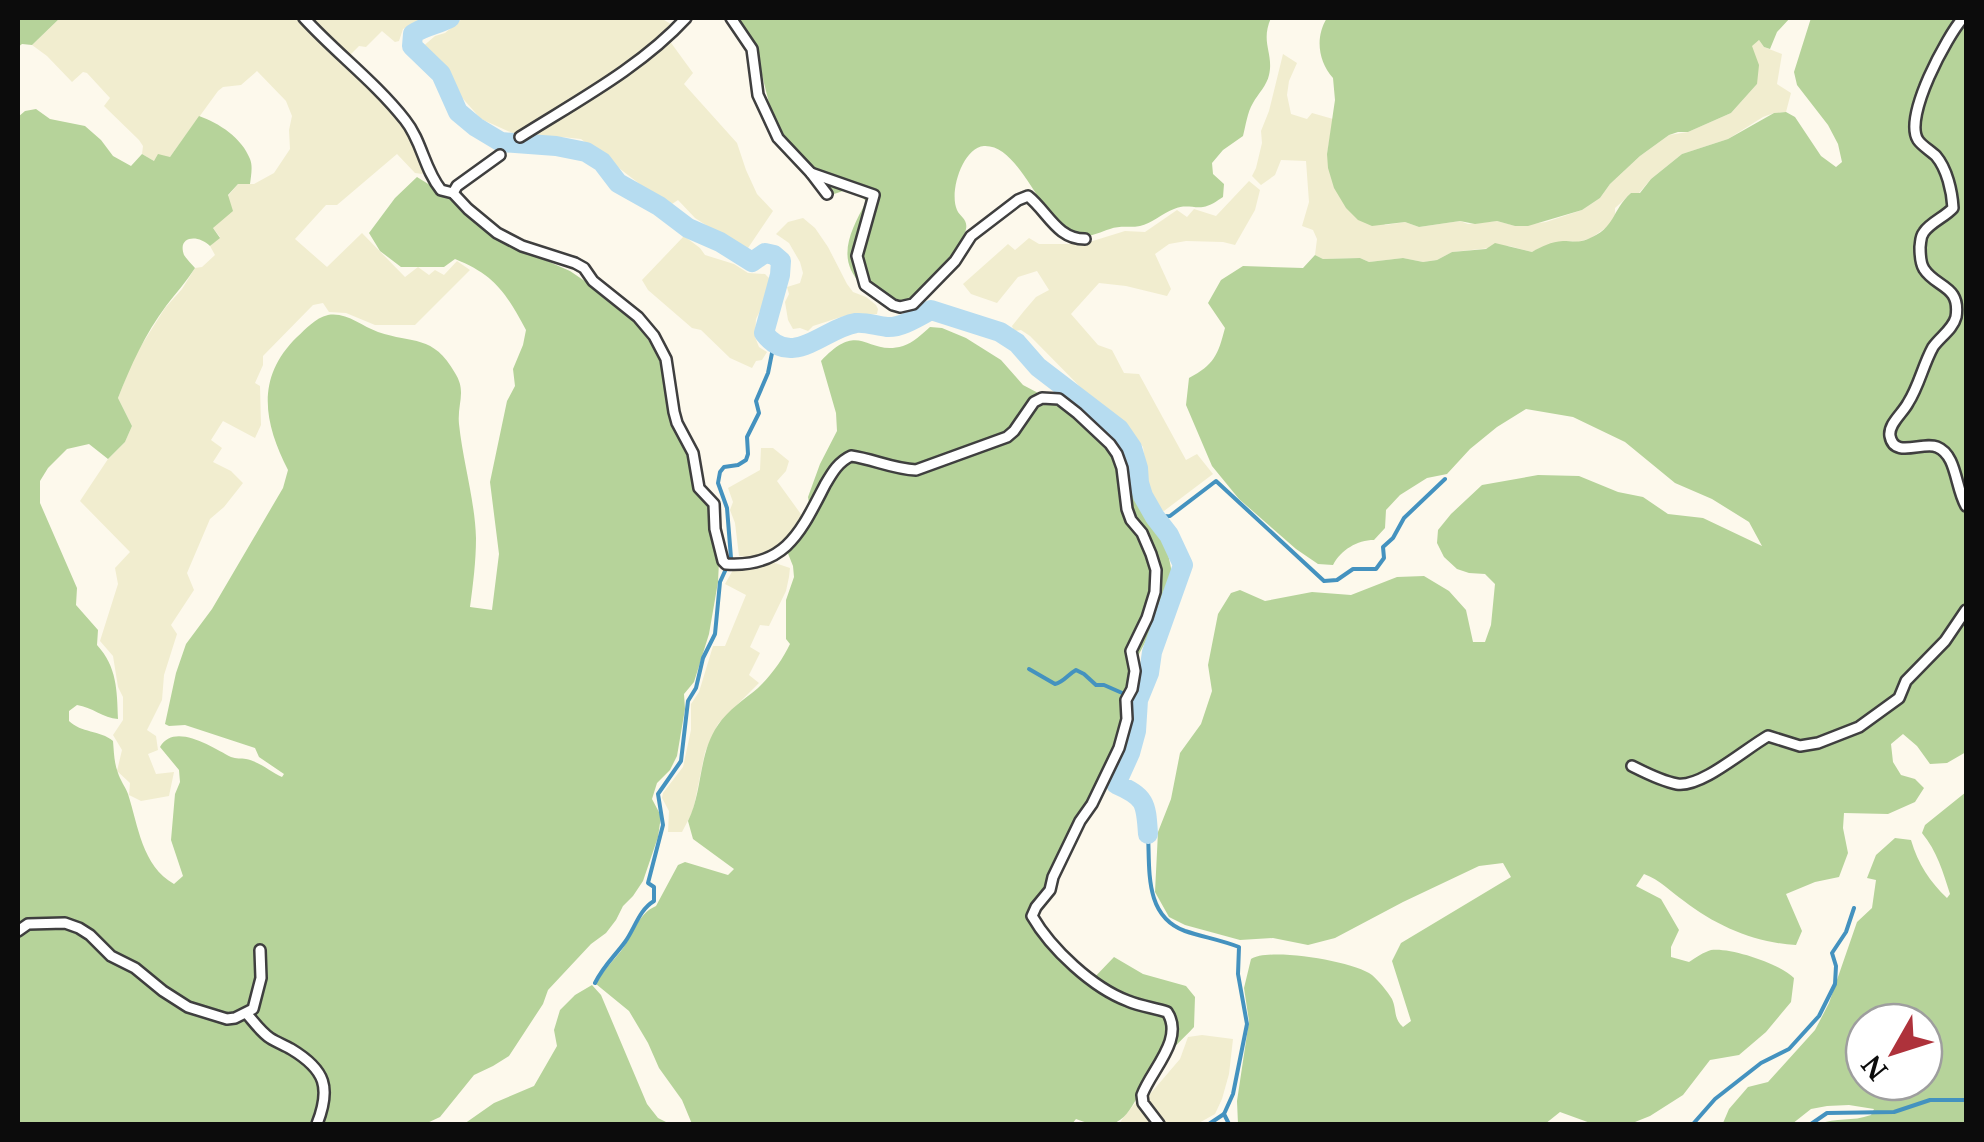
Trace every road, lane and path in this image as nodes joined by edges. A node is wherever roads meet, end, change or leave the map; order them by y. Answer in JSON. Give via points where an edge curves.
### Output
{"nodes":[{"id":1,"x":304,"y":18,"type":"edge"},
{"id":2,"x":686,"y":18,"type":"edge"},
{"id":3,"x":731,"y":18,"type":"edge"},
{"id":4,"x":1963,"y":18,"type":"edge"},
{"id":5,"x":520,"y":137,"type":"dead end"},
{"id":6,"x":500,"y":155,"type":"dead end"},
{"id":7,"x":812,"y":173,"type":"junction"},
{"id":8,"x":453,"y":193,"type":"junction"},
{"id":9,"x":827,"y":194,"type":"dead end"},
{"id":10,"x":1085,"y":239,"type":"dead end"},
{"id":11,"x":1966,"y":506,"type":"edge"},
{"id":12,"x":1966,"y":610,"type":"edge"},
{"id":13,"x":1632,"y":766,"type":"dead end"},
{"id":14,"x":18,"y":932,"type":"edge"},
{"id":15,"x":260,"y":950,"type":"dead end"},
{"id":16,"x":248,"y":1014,"type":"junction"},
{"id":17,"x":317,"y":1124,"type":"edge"},
{"id":18,"x":1159,"y":1124,"type":"edge"}],
"edges":[{"from":1,"to":8,"type":"street","via":[[406,120],[433,181]]},
{"from":2,"to":5,"type":"street","via":[[637,60]]},
{"from":3,"to":7,"type":"street","via":[[752,49],[758,95],[772,127]]},
{"from":4,"to":11,"type":"street","via":[[1933,65],[1916,118],[1918,140],[1940,162],[1953,198],[1953,208],[1924,232],[1922,263],[1952,294],[1956,317],[1890,438],[1904,449],[1932,445],[1948,454]]},
{"from":6,"to":8,"type":"street"},
{"from":7,"to":9,"type":"street"},
{"from":7,"to":10,"type":"street","via":[[874,195],[858,256],[865,285],[893,305],[913,304],[972,236],[1028,196],[1066,235]]},
{"from":8,"to":18,"type":"street","via":[[498,233],[584,268],[654,336],[699,488],[714,504],[726,564],[778,555],[801,531],[837,466],[851,456],[916,470],[1006,437],[1034,402],[1050,398],[1110,444],[1122,468],[1131,520],[1156,570],[1155,592],[1131,651],[1135,671],[1119,748],[1032,916],[1062,956],[1091,979],[1126,1001],[1171,1016],[1170,1041],[1142,1095]]},
{"from":12,"to":13,"type":"street","via":[[1899,698],[1858,727],[1800,746],[1768,736],[1708,777],[1682,785]]},
{"from":14,"to":16,"type":"street","via":[[28,924],[80,928],[178,1002],[226,1019]]},
{"from":15,"to":16,"type":"street","via":[[261,978]]},
{"from":16,"to":17,"type":"street","via":[[325,1084]]}]}
